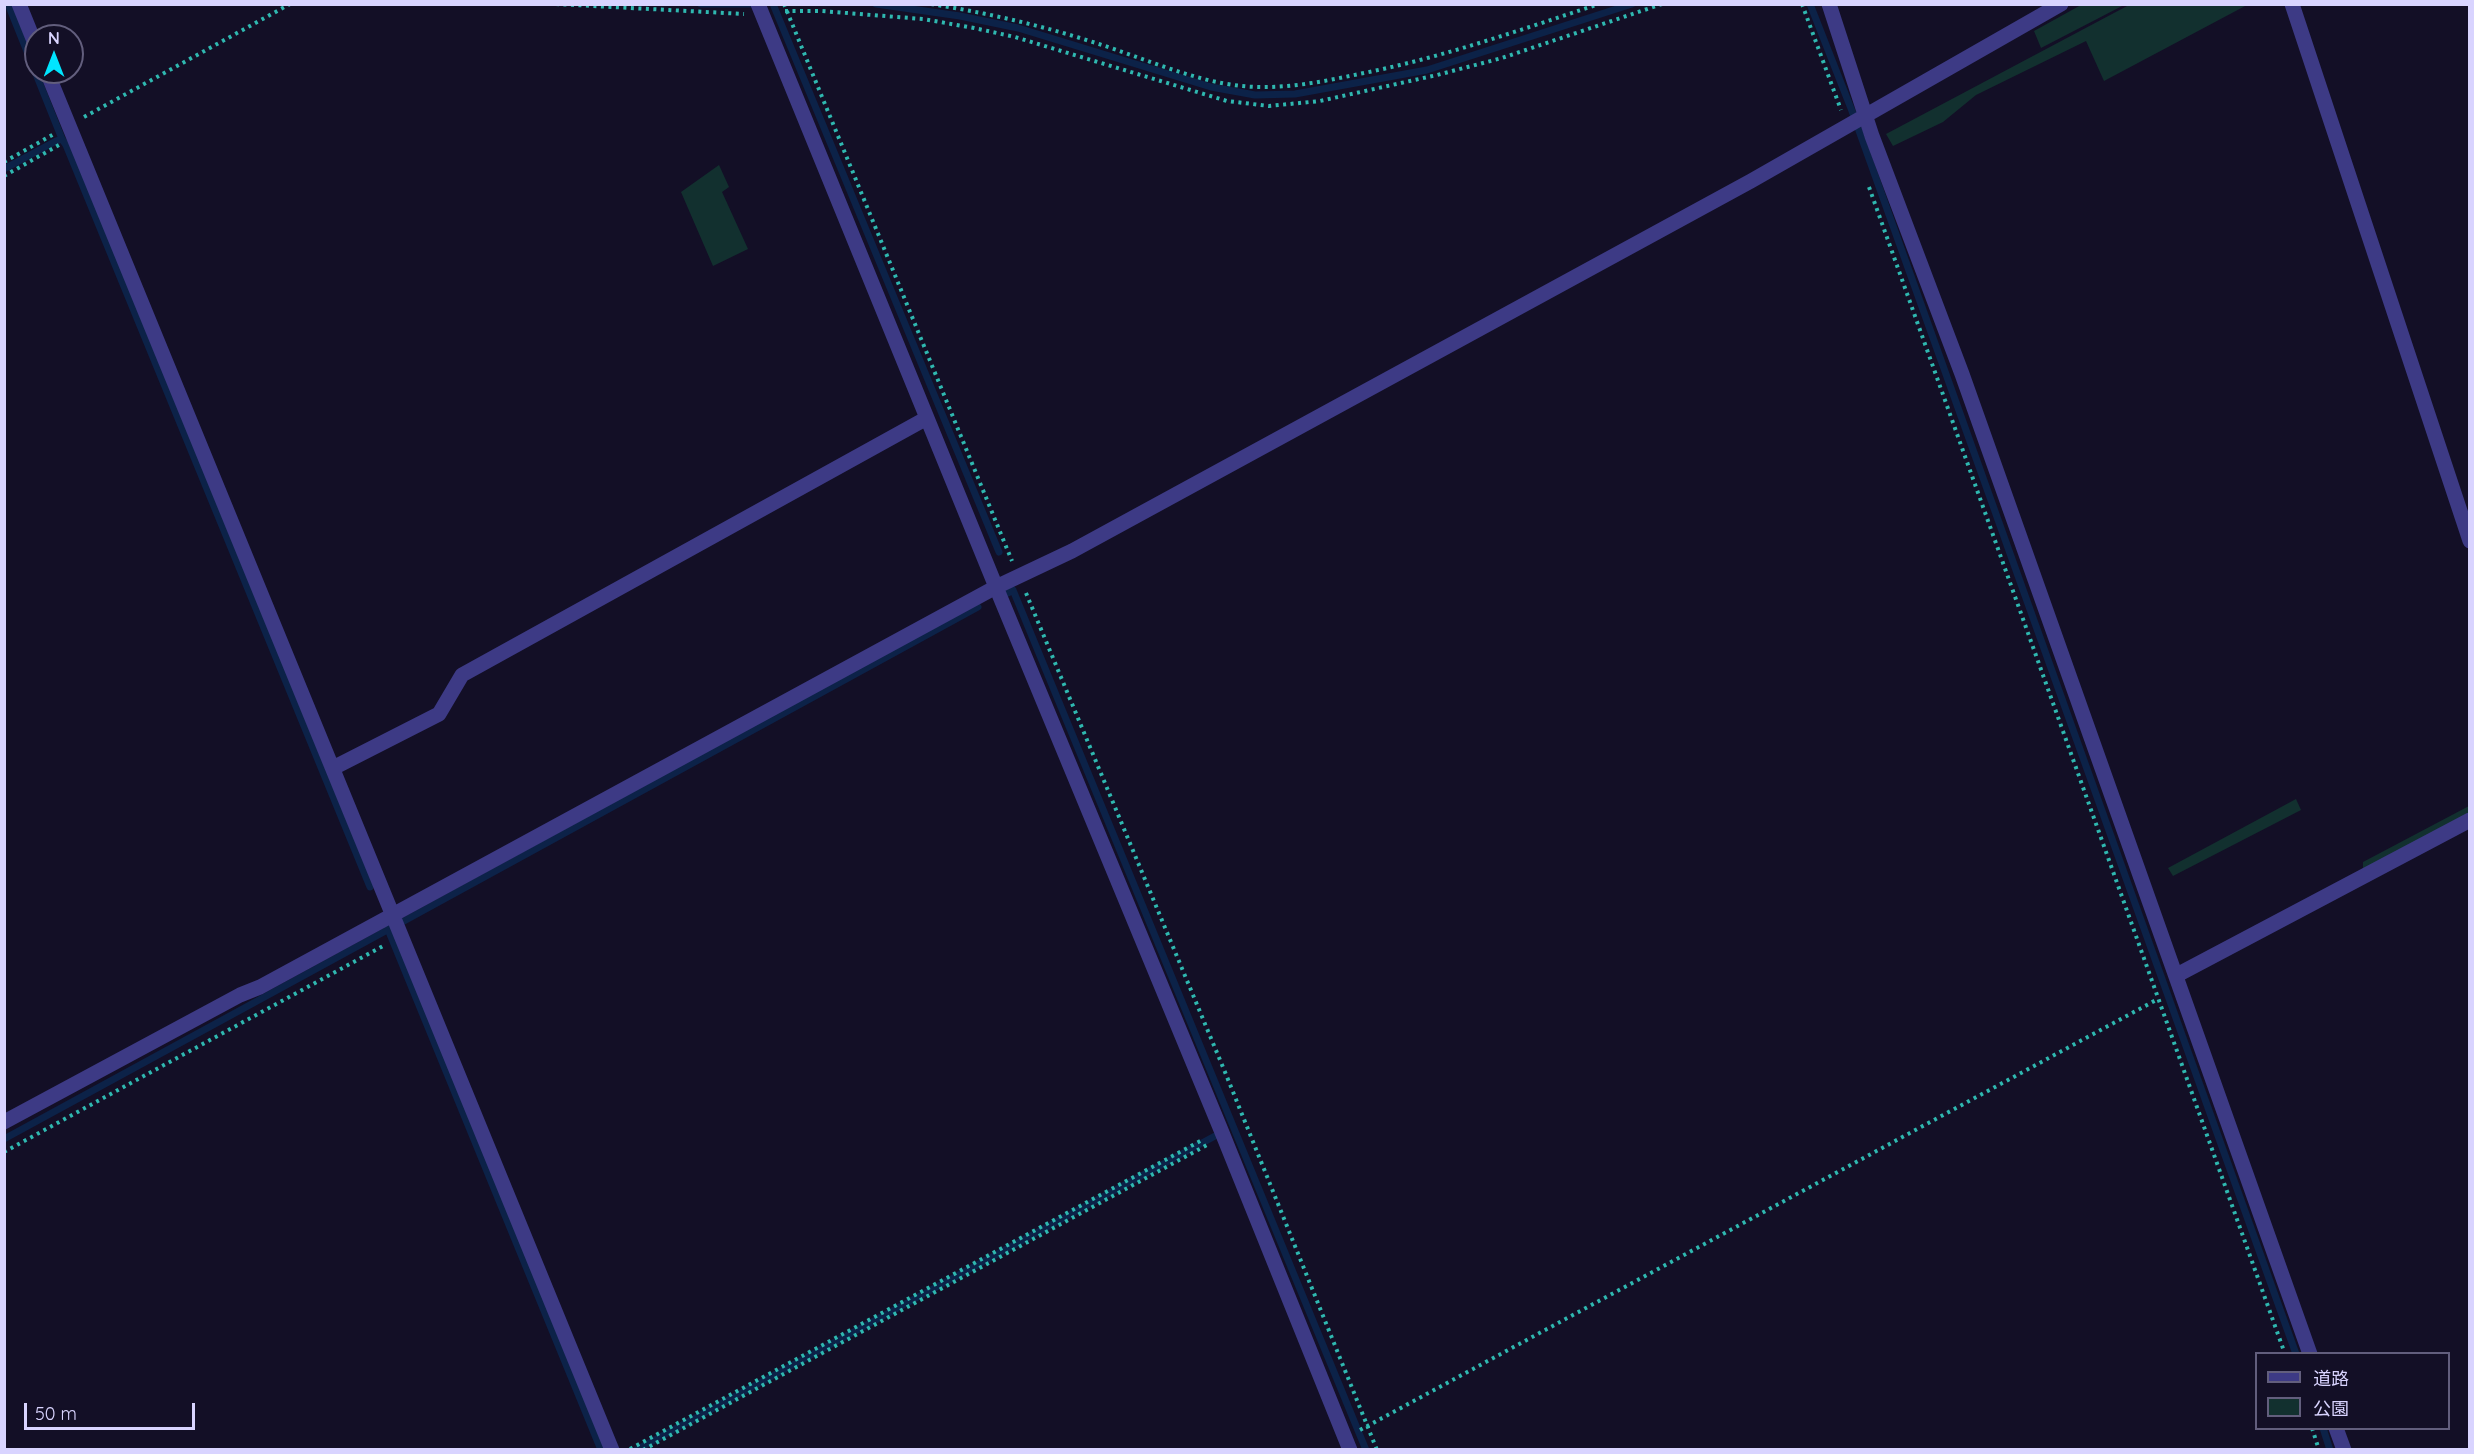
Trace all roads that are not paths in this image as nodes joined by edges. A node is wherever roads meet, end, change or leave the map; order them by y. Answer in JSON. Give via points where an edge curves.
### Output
{"nodes":[{"id":1,"x":19,"y":4,"type":"edge"},
{"id":2,"x":1829,"y":4,"type":"edge"},
{"id":3,"x":2061,"y":4,"type":"edge"},
{"id":4,"x":2292,"y":4,"type":"edge"},
{"id":5,"x":760,"y":10,"type":"edge"},
{"id":6,"x":27,"y":24,"type":"edge"},
{"id":7,"x":51,"y":84,"type":"edge"},
{"id":8,"x":1856,"y":120,"type":"junction"},
{"id":9,"x":927,"y":418,"type":"junction"},
{"id":10,"x":2469,"y":541,"type":"edge"},
{"id":11,"x":996,"y":587,"type":"junction"},
{"id":12,"x":333,"y":768,"type":"junction"},
{"id":13,"x":2469,"y":820,"type":"edge"},
{"id":14,"x":392,"y":917,"type":"junction"},
{"id":15,"x":2177,"y":975,"type":"junction"},
{"id":16,"x":4,"y":1122,"type":"edge"},
{"id":17,"x":2310,"y":1352,"type":"edge"},
{"id":18,"x":2338,"y":1430,"type":"edge"},
{"id":19,"x":612,"y":1449,"type":"edge"},
{"id":20,"x":1350,"y":1449,"type":"edge"},
{"id":21,"x":2344,"y":1449,"type":"edge"}],
"edges":[{"from":1,"to":6,"type":"street"},
{"from":2,"to":8,"type":"street"},
{"from":3,"to":8,"type":"street"},
{"from":4,"to":10,"type":"street"},
{"from":5,"to":9,"type":"street"},
{"from":7,"to":12,"type":"street","via":[[64,129]]},
{"from":8,"to":11,"type":"street","via":[[1072,551]]},
{"from":8,"to":15,"type":"street","via":[[1872,135],[1962,374]]},
{"from":9,"to":11,"type":"street"},
{"from":9,"to":12,"type":"street","via":[[462,675],[439,714]]},
{"from":11,"to":14,"type":"street"},
{"from":11,"to":20,"type":"street"},
{"from":12,"to":14,"type":"street"},
{"from":13,"to":15,"type":"street"},
{"from":14,"to":16,"type":"street"},
{"from":14,"to":19,"type":"street"},
{"from":15,"to":17,"type":"street"},
{"from":18,"to":21,"type":"street"}]}
